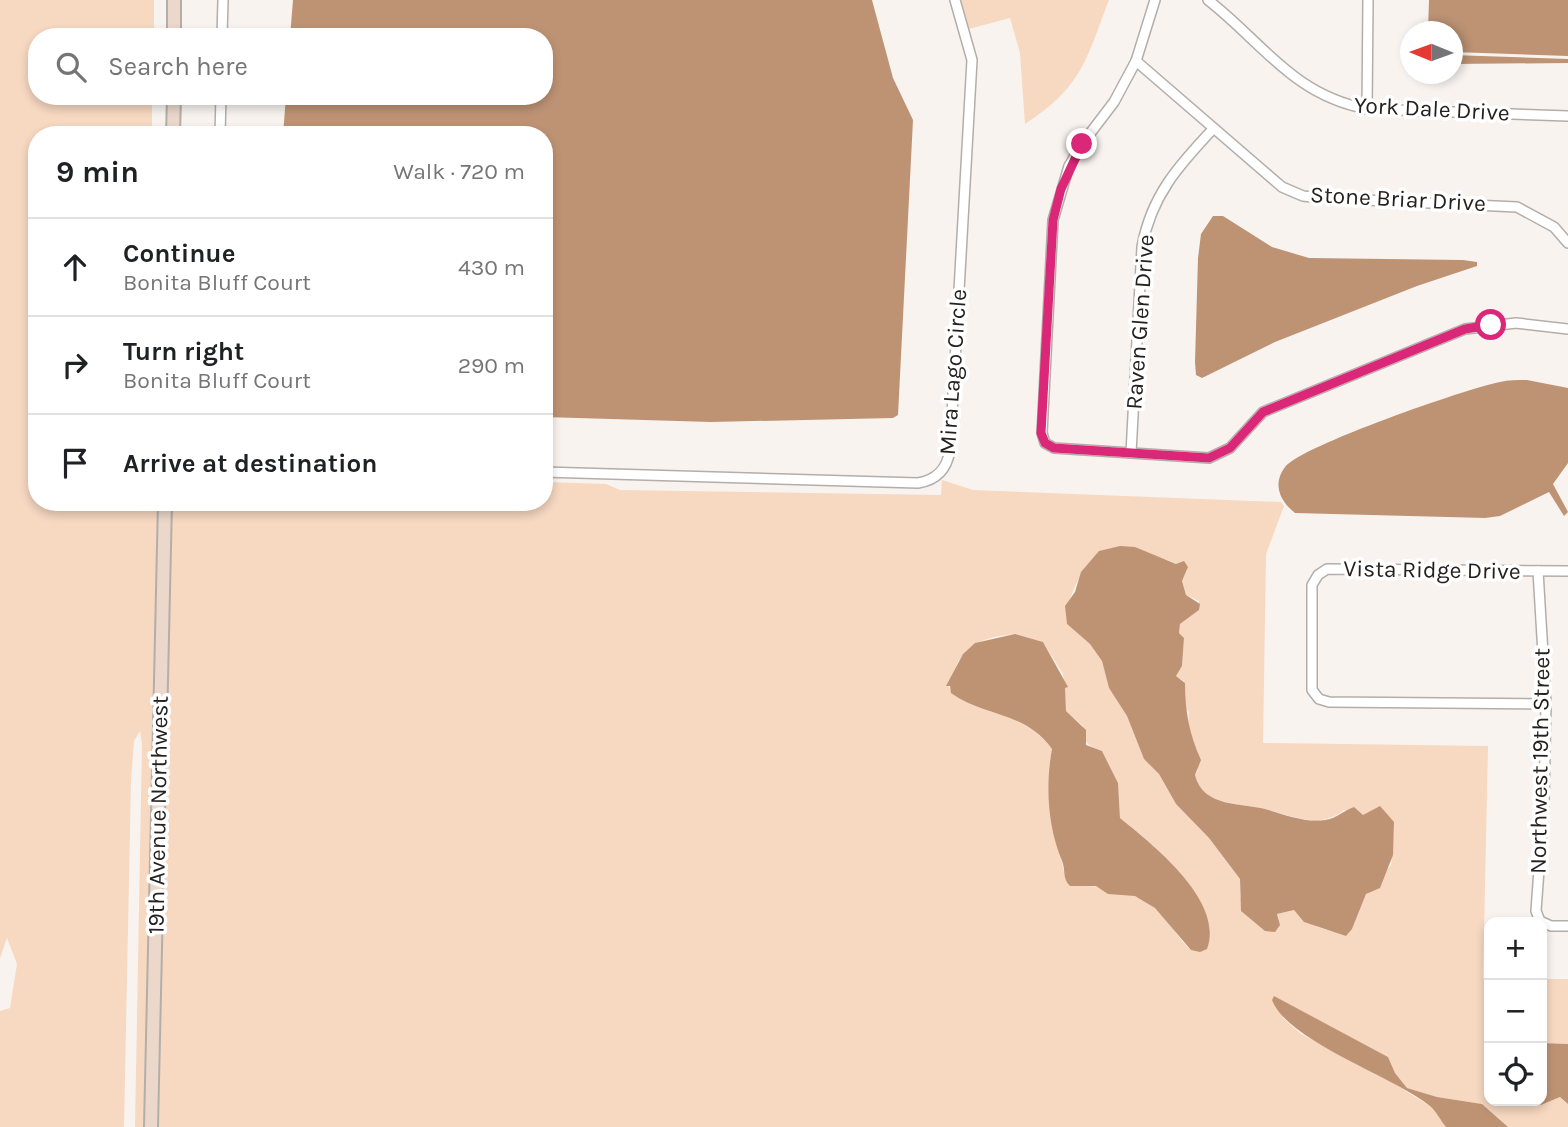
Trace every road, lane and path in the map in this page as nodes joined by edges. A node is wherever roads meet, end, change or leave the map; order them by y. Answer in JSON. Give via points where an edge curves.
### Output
{"nodes":[{"id":1,"x":174,"y":0,"type":"edge"},
{"id":2,"x":223,"y":0,"type":"edge"},
{"id":3,"x":955,"y":0,"type":"edge"},
{"id":4,"x":1155,"y":0,"type":"edge"},
{"id":5,"x":1208,"y":0,"type":"edge"},
{"id":6,"x":1368,"y":0,"type":"edge"},
{"id":7,"x":174,"y":28,"type":"edge"},
{"id":8,"x":222,"y":28,"type":"edge"},
{"id":9,"x":1136,"y":61,"type":"junction"},
{"id":10,"x":174,"y":105,"type":"edge"},
{"id":11,"x":221,"y":105,"type":"edge"},
{"id":12,"x":1367,"y":109,"type":"junction"},
{"id":13,"x":1568,"y":116,"type":"edge"},
{"id":14,"x":175,"y":126,"type":"edge"},
{"id":15,"x":220,"y":126,"type":"edge"},
{"id":16,"x":1213,"y":129,"type":"junction"},
{"id":17,"x":1568,"y":243,"type":"edge"},
{"id":18,"x":1568,"y":329,"type":"edge"},
{"id":19,"x":1131,"y":453,"type":"junction"},
{"id":20,"x":553,"y":472,"type":"edge"},
{"id":21,"x":165,"y":511,"type":"edge"},
{"id":22,"x":1538,"y":571,"type":"junction"},
{"id":23,"x":1568,"y":571,"type":"edge"},
{"id":24,"x":1546,"y":704,"type":"junction"},
{"id":25,"x":1568,"y":926,"type":"edge"},
{"id":26,"x":151,"y":1127,"type":"edge"}],
"edges":[{"from":1,"to":7,"type":"street"},
{"from":2,"to":8,"type":"street"},
{"from":3,"to":20,"type":"street","name":"Mira Lago Circle","via":[[972,60],[950,450],[942,472],[918,483]]},
{"from":4,"to":9,"type":"street"},
{"from":5,"to":12,"type":"street","name":"York Dale Drive","via":[[1301,83],[1341,104]]},
{"from":6,"to":12,"type":"street"},
{"from":9,"to":16,"type":"street","name":"Stone Briar Drive"},
{"from":9,"to":19,"type":"street","via":[[1115,102],[1082,144],[1061,189],[1053,220],[1041,433],[1045,443],[1054,448]]},
{"from":10,"to":14,"type":"street"},
{"from":11,"to":15,"type":"street"},
{"from":12,"to":13,"type":"street","name":"York Dale Drive"},
{"from":16,"to":17,"type":"street","name":"Stone Briar Drive","via":[[1282,187],[1303,196],[1517,207],[1554,227]]},
{"from":16,"to":19,"type":"street","name":"Raven Glen Drive","via":[[1164,186],[1146,222]]},
{"from":18,"to":19,"type":"street","via":[[1516,323],[1465,329],[1263,412],[1220,454],[1209,458]]},
{"from":21,"to":26,"type":"street","name":"19th Avenue Northwest"},
{"from":22,"to":23,"type":"street","name":"Vista Ridge Drive"},
{"from":22,"to":24,"type":"street","name":"Northwest 19th Street"},
{"from":22,"to":24,"type":"street","name":"Vista Ridge Drive","via":[[1327,569],[1312,585],[1312,690],[1329,702]]},
{"from":24,"to":25,"type":"street","name":"Northwest 19th Street","via":[[1536,911],[1540,921]]}]}
